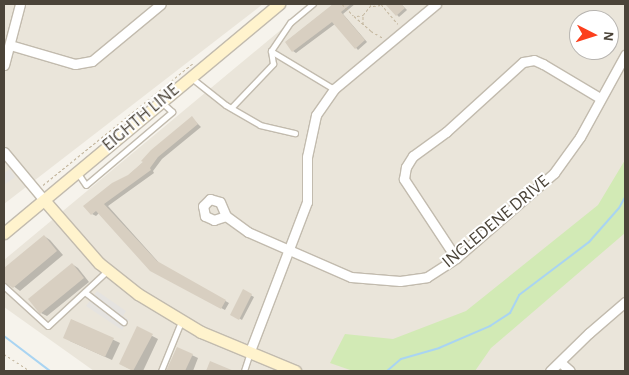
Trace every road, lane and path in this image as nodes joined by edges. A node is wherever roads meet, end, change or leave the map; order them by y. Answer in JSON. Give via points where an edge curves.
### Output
{"nodes":[{"id":1,"x":20,"y":4,"type":"edge"},
{"id":2,"x":161,"y":4,"type":"edge"},
{"id":3,"x":279,"y":4,"type":"edge"},
{"id":4,"x":313,"y":4,"type":"edge"},
{"id":5,"x":342,"y":4,"type":"edge"},
{"id":6,"x":381,"y":4,"type":"edge"},
{"id":7,"x":436,"y":4,"type":"edge"},
{"id":8,"x":372,"y":5,"type":"edge"},
{"id":9,"x":363,"y":15,"type":"junction"},
{"id":10,"x":354,"y":16,"type":"junction"},
{"id":11,"x":363,"y":24,"type":"junction"},
{"id":12,"x":403,"y":30,"type":"junction"},
{"id":13,"x":390,"y":41,"type":"junction"},
{"id":14,"x":10,"y":45,"type":"junction"},
{"id":15,"x":271,"y":50,"type":"junction"},
{"id":16,"x":625,"y":54,"type":"edge"},
{"id":17,"x":198,"y":59,"type":"dead end"},
{"id":18,"x":4,"y":65,"type":"edge"},
{"id":19,"x":191,"y":77,"type":"junction"},
{"id":20,"x":334,"y":89,"type":"junction"},
{"id":21,"x":600,"y":98,"type":"junction"},
{"id":22,"x":231,"y":108,"type":"junction"},
{"id":23,"x":295,"y":133,"type":"dead end"},
{"id":24,"x":4,"y":152,"type":"edge"},
{"id":25,"x":40,"y":196,"type":"junction"},
{"id":26,"x":226,"y":216,"type":"dead end"},
{"id":27,"x":4,"y":234,"type":"edge"},
{"id":28,"x":289,"y":250,"type":"junction"},
{"id":29,"x":456,"y":258,"type":"junction"},
{"id":30,"x":107,"y":271,"type":"junction"},
{"id":31,"x":4,"y":286,"type":"edge"},
{"id":32,"x":85,"y":292,"type":"junction"},
{"id":33,"x":625,"y":302,"type":"edge"},
{"id":34,"x":182,"y":321,"type":"junction"},
{"id":35,"x":124,"y":322,"type":"dead end"},
{"id":36,"x":250,"y":351,"type":"junction"},
{"id":37,"x":4,"y":354,"type":"edge"},
{"id":38,"x":560,"y":362,"type":"junction"},
{"id":39,"x":30,"y":371,"type":"edge"},
{"id":40,"x":161,"y":371,"type":"edge"},
{"id":41,"x":244,"y":371,"type":"edge"},
{"id":42,"x":295,"y":371,"type":"edge"},
{"id":43,"x":550,"y":371,"type":"edge"},
{"id":44,"x":570,"y":371,"type":"edge"}],
"edges":[{"from":1,"to":14,"type":"street"},
{"from":2,"to":14,"type":"street","via":[[92,61],[75,64]]},
{"from":3,"to":19,"type":"street","name":"EIGHTH LINE"},
{"from":4,"to":15,"type":"lane","via":[[290,23]]},
{"from":5,"to":10,"type":"path"},
{"from":6,"to":8,"type":"path"},
{"from":6,"to":12,"type":"path"},
{"from":7,"to":12,"type":"street"},
{"from":8,"to":9,"type":"path"},
{"from":9,"to":10,"type":"path"},
{"from":9,"to":11,"type":"path"},
{"from":10,"to":11,"type":"path"},
{"from":11,"to":13,"type":"path"},
{"from":12,"to":13,"type":"street"},
{"from":13,"to":20,"type":"street"},
{"from":14,"to":18,"type":"street"},
{"from":15,"to":20,"type":"lane"},
{"from":15,"to":22,"type":"lane","via":[[273,64]]},
{"from":16,"to":21,"type":"street","name":"INGLEDENE DRIVE"},
{"from":17,"to":25,"type":"path"},
{"from":19,"to":22,"type":"lane"},
{"from":19,"to":25,"type":"street","name":"EIGHTH LINE","via":[[77,172]]},
{"from":20,"to":28,"type":"street","via":[[316,114],[307,157],[307,202]]},
{"from":21,"to":29,"type":"street","name":"INGLEDENE DRIVE","via":[[580,137],[554,173]]},
{"from":21,"to":29,"type":"street","via":[[543,64],[534,60],[522,62],[446,132],[413,156],[406,167],[404,179]]},
{"from":22,"to":23,"type":"lane","via":[[260,125]]},
{"from":24,"to":25,"type":"street"},
{"from":25,"to":27,"type":"street","name":"EIGHTH LINE"},
{"from":25,"to":30,"type":"street"},
{"from":26,"to":28,"type":"street","name":"INGLEDENE DRIVE","via":[[248,232]]},
{"from":28,"to":29,"type":"street","name":"INGLEDENE DRIVE","via":[[352,277],[400,282],[427,277]]},
{"from":28,"to":36,"type":"street"},
{"from":30,"to":32,"type":"lane"},
{"from":30,"to":34,"type":"street"},
{"from":31,"to":32,"type":"lane","via":[[48,326]]},
{"from":32,"to":35,"type":"lane"},
{"from":33,"to":38,"type":"street"},
{"from":34,"to":36,"type":"street"},
{"from":34,"to":40,"type":"lane"},
{"from":36,"to":41,"type":"lane"},
{"from":36,"to":42,"type":"street"},
{"from":37,"to":39,"type":"path"},
{"from":38,"to":43,"type":"street"},
{"from":38,"to":44,"type":"street"}]}
